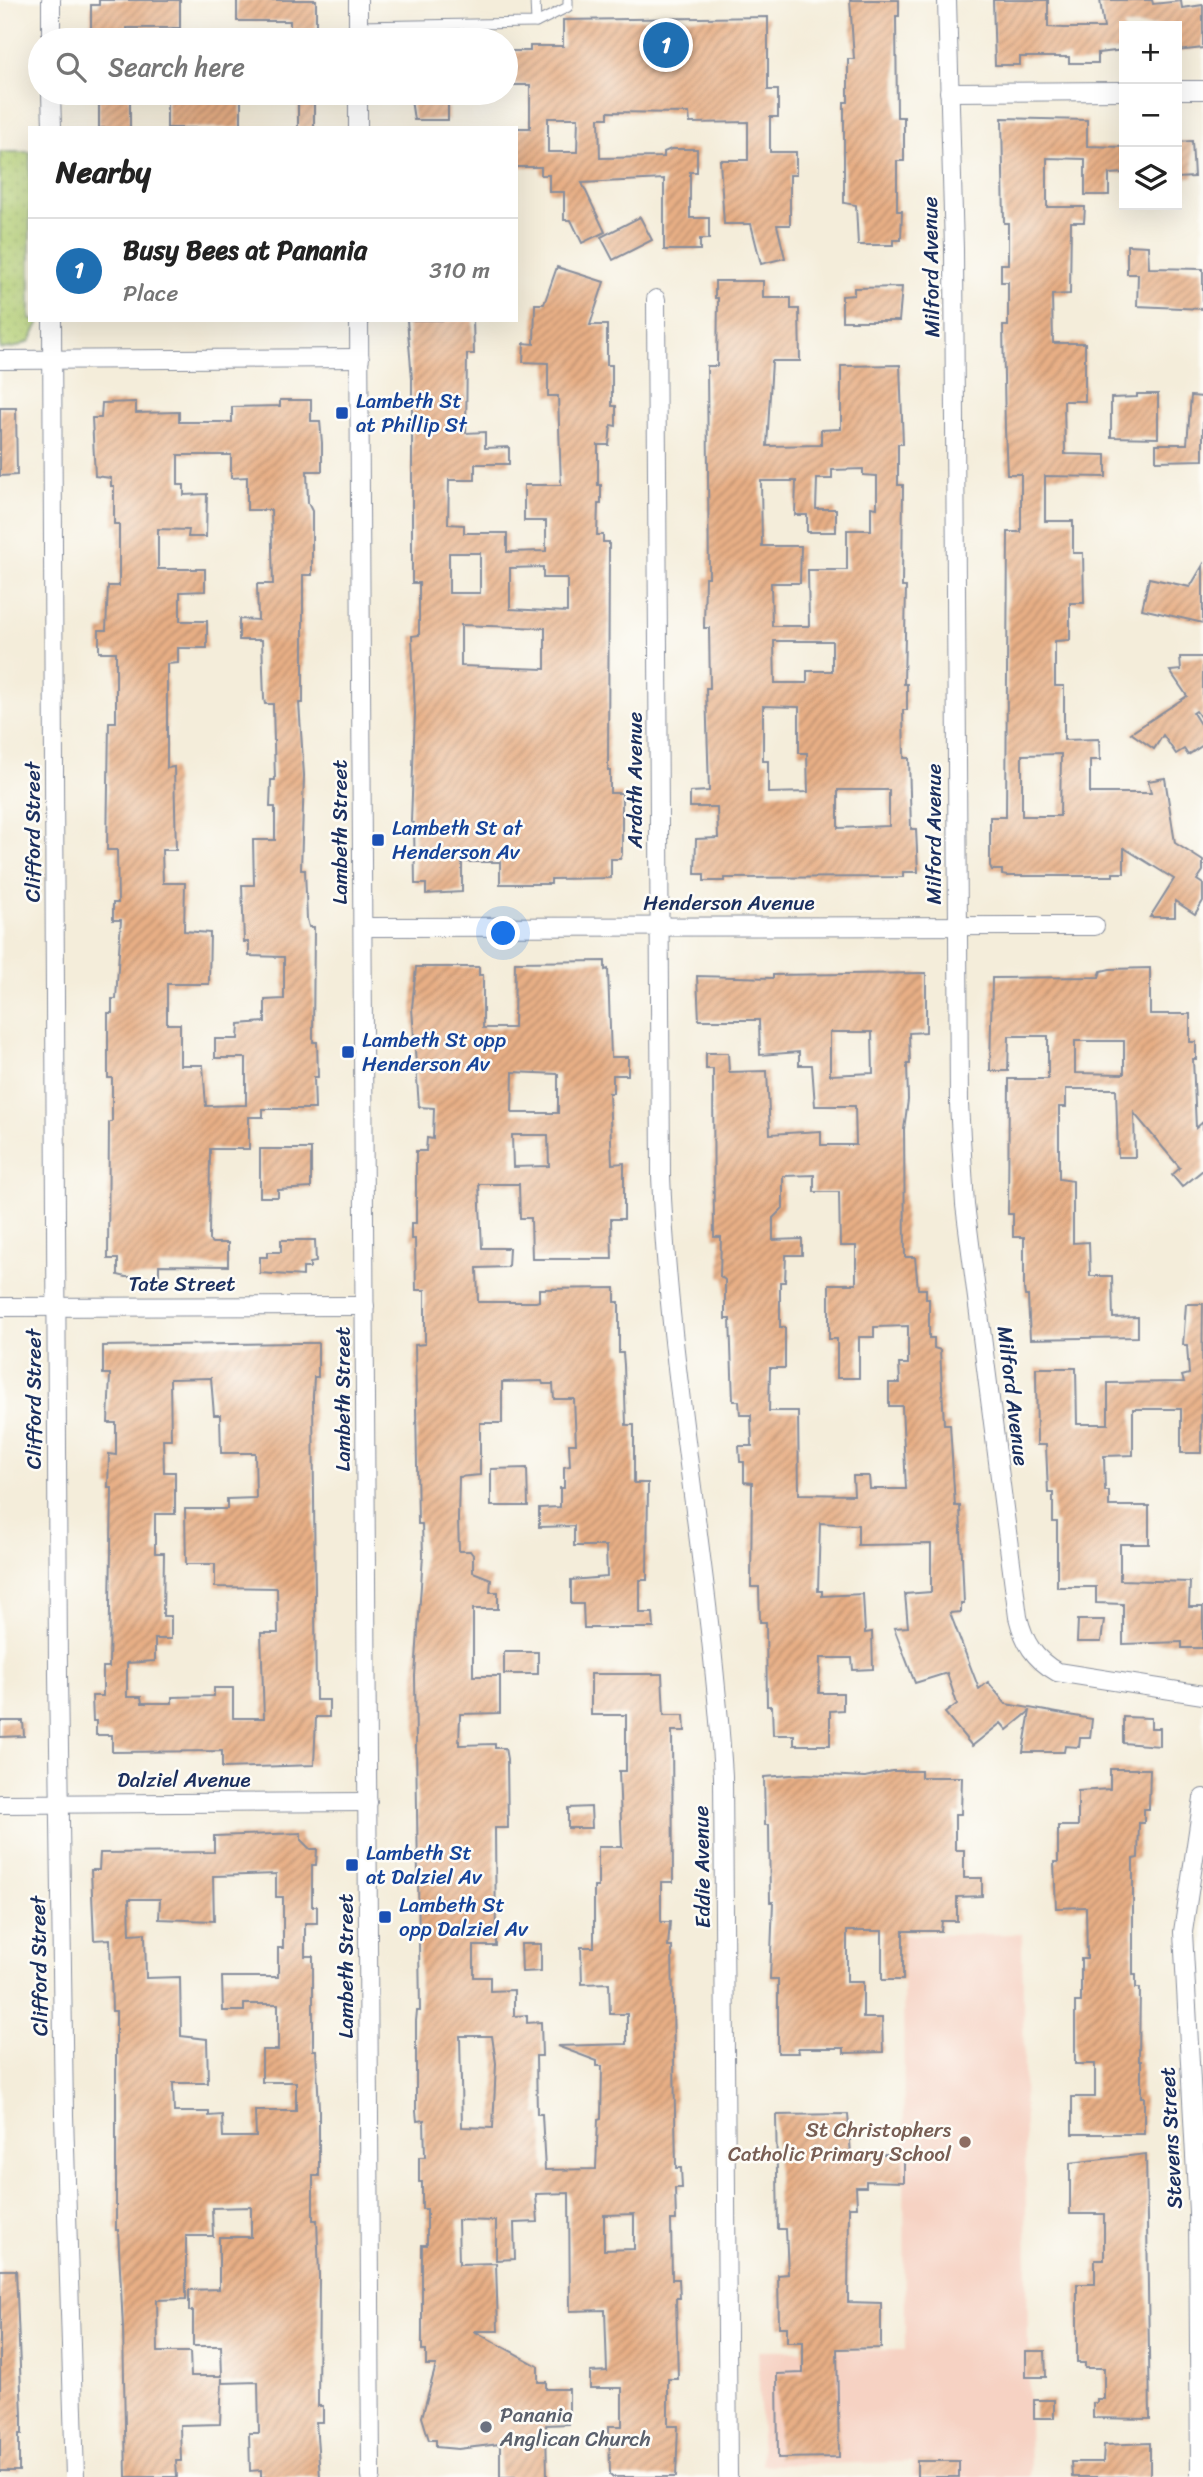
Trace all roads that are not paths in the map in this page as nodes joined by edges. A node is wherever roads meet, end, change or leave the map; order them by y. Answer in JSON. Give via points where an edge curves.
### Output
{"nodes":[{"id":1,"x":51,"y":0,"type":"edge"},
{"id":2,"x":358,"y":0,"type":"edge"},
{"id":3,"x":535,"y":0,"type":"edge"},
{"id":4,"x":568,"y":0,"type":"edge"},
{"id":5,"x":947,"y":0,"type":"edge"},
{"id":6,"x":536,"y":23,"type":"junction"},
{"id":7,"x":51,"y":28,"type":"edge"},
{"id":8,"x":358,"y":28,"type":"edge"},
{"id":9,"x":447,"y":28,"type":"edge"},
{"id":10,"x":1182,"y":90,"type":"edge"},
{"id":11,"x":1203,"y":90,"type":"edge"},
{"id":12,"x":1119,"y":91,"type":"edge"},
{"id":13,"x":950,"y":92,"type":"junction"},
{"id":14,"x":51,"y":105,"type":"edge"},
{"id":15,"x":358,"y":105,"type":"edge"},
{"id":16,"x":51,"y":126,"type":"edge"},
{"id":17,"x":358,"y":126,"type":"edge"},
{"id":18,"x":656,"y":299,"type":"dead end"},
{"id":19,"x":52,"y":322,"type":"edge"},
{"id":20,"x":359,"y":322,"type":"edge"},
{"id":21,"x":360,"y":358,"type":"junction"},
{"id":22,"x":0,"y":360,"type":"edge"},
{"id":23,"x":53,"y":360,"type":"junction"},
{"id":24,"x":957,"y":925,"type":"junction"},
{"id":25,"x":658,"y":926,"type":"junction"},
{"id":26,"x":1096,"y":926,"type":"dead end"},
{"id":27,"x":363,"y":927,"type":"junction"},
{"id":28,"x":667,"y":1260,"type":"joint"},
{"id":29,"x":365,"y":1306,"type":"junction"},
{"id":30,"x":0,"y":1307,"type":"edge"},
{"id":31,"x":56,"y":1307,"type":"junction"},
{"id":32,"x":1203,"y":1695,"type":"edge"},
{"id":33,"x":1203,"y":1798,"type":"edge"},
{"id":34,"x":368,"y":1802,"type":"junction"},
{"id":35,"x":0,"y":1804,"type":"edge"},
{"id":36,"x":60,"y":1804,"type":"junction"},
{"id":37,"x":75,"y":2477,"type":"edge"},
{"id":38,"x":372,"y":2477,"type":"edge"},
{"id":39,"x":728,"y":2477,"type":"edge"},
{"id":40,"x":1200,"y":2477,"type":"edge"}],
"edges":[{"from":1,"to":7,"type":"street"},
{"from":2,"to":8,"type":"street"},
{"from":3,"to":6,"type":"lane"},
{"from":4,"to":6,"type":"lane","via":[[568,7]]},
{"from":5,"to":13,"type":"street","name":"Milford Avenue"},
{"from":6,"to":9,"type":"lane"},
{"from":10,"to":11,"type":"street"},
{"from":12,"to":13,"type":"street"},
{"from":13,"to":24,"type":"street","name":"Milford Avenue"},
{"from":14,"to":16,"type":"street"},
{"from":15,"to":17,"type":"street"},
{"from":18,"to":25,"type":"street","name":"Ardath Avenue"},
{"from":19,"to":23,"type":"street","name":"Clifford Street"},
{"from":20,"to":21,"type":"street","name":"Lambeth Street"},
{"from":21,"to":23,"type":"street"},
{"from":21,"to":27,"type":"street","name":"Lambeth Street"},
{"from":22,"to":23,"type":"street"},
{"from":23,"to":31,"type":"street","name":"Clifford Street"},
{"from":24,"to":25,"type":"street","name":"Henderson Avenue"},
{"from":24,"to":26,"type":"street","name":"Henderson Avenue"},
{"from":24,"to":32,"type":"street","name":"Milford Avenue","via":[[965,1205],[1018,1617],[1027,1644],[1057,1672]]},
{"from":25,"to":27,"type":"street","name":"Henderson Avenue"},
{"from":25,"to":28,"type":"street","name":"Ardath Avenue","via":[[660,1139]]},
{"from":27,"to":29,"type":"street","name":"Lambeth Street"},
{"from":28,"to":39,"type":"street","name":"Eddie Avenue","via":[[714,1661],[723,1788]]},
{"from":29,"to":31,"type":"street","name":"Tate Street"},
{"from":29,"to":34,"type":"street","name":"Lambeth Street"},
{"from":30,"to":31,"type":"street","name":"Tate Street"},
{"from":31,"to":36,"type":"street","name":"Clifford Street"},
{"from":33,"to":40,"type":"street","name":"Stevens Street","via":[[1183,1932],[1198,2212]]},
{"from":34,"to":36,"type":"street","name":"Dalziel Avenue"},
{"from":34,"to":38,"type":"street","name":"Lambeth Street"},
{"from":35,"to":36,"type":"street","name":"Dalziel Avenue"},
{"from":36,"to":37,"type":"street","name":"Clifford Street"}]}
